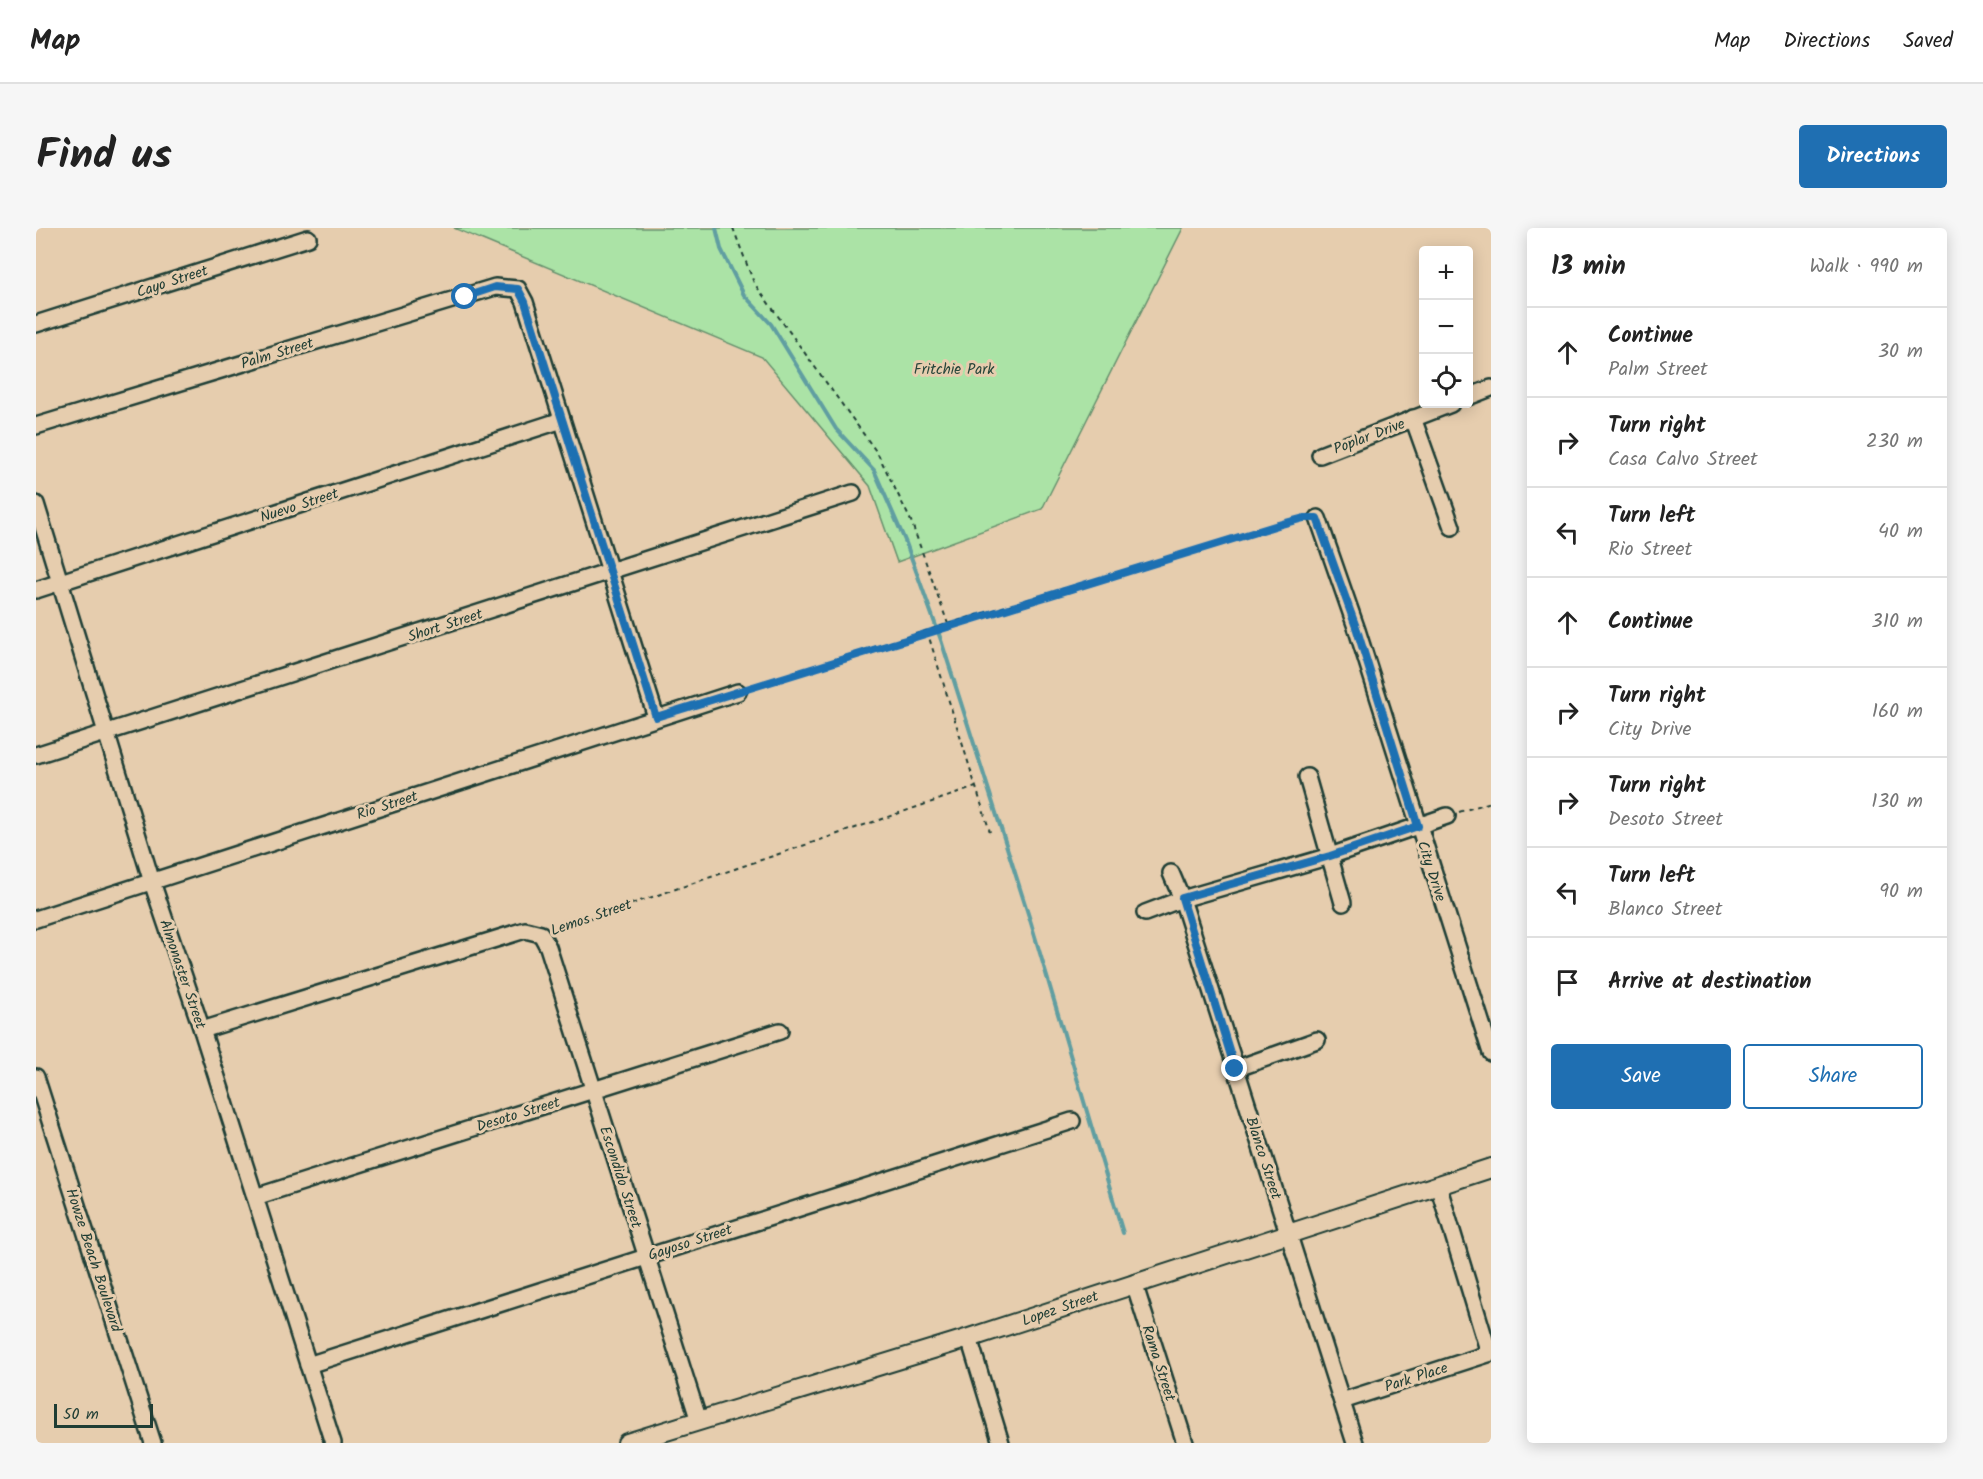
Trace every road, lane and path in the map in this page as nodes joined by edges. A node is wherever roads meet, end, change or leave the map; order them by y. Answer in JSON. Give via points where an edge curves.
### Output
{"nodes":[{"id":1,"x":733,"y":228,"type":"edge"},
{"id":2,"x":308,"y":238,"type":"dead end"},
{"id":3,"x":36,"y":324,"type":"edge"},
{"id":4,"x":1491,"y":388,"type":"edge"},
{"id":5,"x":1473,"y":395,"type":"edge"},
{"id":6,"x":1440,"y":408,"type":"edge"},
{"id":7,"x":1413,"y":418,"type":"junction"},
{"id":8,"x":562,"y":420,"type":"junction"},
{"id":9,"x":36,"y":426,"type":"edge"},
{"id":10,"x":1320,"y":455,"type":"dead end"},
{"id":11,"x":853,"y":493,"type":"dead end"},
{"id":12,"x":36,"y":504,"type":"edge"},
{"id":13,"x":1317,"y":518,"type":"joint"},
{"id":14,"x":1452,"y":527,"type":"dead end"},
{"id":15,"x":609,"y":573,"type":"junction"},
{"id":16,"x":59,"y":583,"type":"junction"},
{"id":17,"x":36,"y":590,"type":"edge"},
{"id":18,"x":948,"y":624,"type":"junction"},
{"id":19,"x":927,"y":631,"type":"junction"},
{"id":20,"x":738,"y":692,"type":"joint"},
{"id":21,"x":656,"y":717,"type":"junction"},
{"id":22,"x":105,"y":733,"type":"junction"},
{"id":23,"x":36,"y":754,"type":"edge"},
{"id":24,"x":1306,"y":777,"type":"dead end"},
{"id":25,"x":976,"y":787,"type":"junction"},
{"id":26,"x":1491,"y":802,"type":"edge"},
{"id":27,"x":1448,"y":816,"type":"joint"},
{"id":28,"x":1418,"y":826,"type":"junction"},
{"id":29,"x":990,"y":831,"type":"dead end"},
{"id":30,"x":1330,"y":856,"type":"junction"},
{"id":31,"x":1171,"y":873,"type":"dead end"},
{"id":32,"x":152,"y":882,"type":"junction"},
{"id":33,"x":1182,"y":898,"type":"junction"},
{"id":34,"x":1343,"y":903,"type":"dead end"},
{"id":35,"x":1145,"y":913,"type":"dead end"},
{"id":36,"x":36,"y":919,"type":"edge"},
{"id":37,"x":541,"y":934,"type":"junction"},
{"id":38,"x":202,"y":1030,"type":"junction"},
{"id":39,"x":780,"y":1031,"type":"dead end"},
{"id":40,"x":1317,"y":1040,"type":"dead end"},
{"id":41,"x":1491,"y":1053,"type":"edge"},
{"id":42,"x":1235,"y":1069,"type":"junction"},
{"id":43,"x":36,"y":1077,"type":"edge"},
{"id":44,"x":593,"y":1091,"type":"junction"},
{"id":45,"x":1072,"y":1121,"type":"dead end"},
{"id":46,"x":1491,"y":1168,"type":"edge"},
{"id":47,"x":1438,"y":1185,"type":"junction"},
{"id":48,"x":255,"y":1197,"type":"junction"},
{"id":49,"x":1288,"y":1232,"type":"junction"},
{"id":50,"x":647,"y":1256,"type":"junction"},
{"id":51,"x":1134,"y":1283,"type":"junction"},
{"id":52,"x":969,"y":1338,"type":"junction"},
{"id":53,"x":1490,"y":1353,"type":"edge"},
{"id":54,"x":308,"y":1365,"type":"junction"},
{"id":55,"x":1342,"y":1401,"type":"junction"},
{"id":56,"x":699,"y":1421,"type":"junction"},
{"id":57,"x":153,"y":1443,"type":"edge"},
{"id":58,"x":333,"y":1443,"type":"edge"},
{"id":59,"x":627,"y":1443,"type":"edge"},
{"id":60,"x":1001,"y":1443,"type":"edge"},
{"id":61,"x":1185,"y":1443,"type":"edge"},
{"id":62,"x":1355,"y":1443,"type":"edge"}],
"edges":[{"from":1,"to":18,"type":"path","via":[[754,283],[878,454],[911,521]]},
{"from":2,"to":3,"type":"street","name":"Cayo Street"},
{"from":4,"to":5,"type":"street"},
{"from":6,"to":7,"type":"street","name":"Poplar Drive"},
{"from":7,"to":10,"type":"street","name":"Poplar Drive"},
{"from":7,"to":14,"type":"street"},
{"from":8,"to":9,"type":"street","name":"Palm Street","via":[[525,302],[518,289],[495,287]]},
{"from":8,"to":15,"type":"street"},
{"from":8,"to":16,"type":"street","name":"Nuevo Street"},
{"from":11,"to":15,"type":"street","name":"Short Street"},
{"from":12,"to":16,"type":"street","name":"Almonaster Street"},
{"from":13,"to":18,"type":"path","via":[[1278,525]]},
{"from":13,"to":28,"type":"street","name":"City Drive","via":[[1357,630]]},
{"from":15,"to":21,"type":"street"},
{"from":15,"to":22,"type":"street","name":"Short Street"},
{"from":16,"to":17,"type":"street","name":"Nuevo Street"},
{"from":16,"to":22,"type":"street","name":"Almonaster Street"},
{"from":18,"to":19,"type":"path"},
{"from":19,"to":20,"type":"path"},
{"from":19,"to":25,"type":"path"},
{"from":20,"to":21,"type":"street","name":"Rio Street"},
{"from":21,"to":32,"type":"street","name":"Rio Street"},
{"from":22,"to":23,"type":"street","name":"Short Street"},
{"from":22,"to":32,"type":"street","name":"Almonaster Street"},
{"from":24,"to":30,"type":"street"},
{"from":25,"to":29,"type":"path"},
{"from":25,"to":37,"type":"path","name":"Lemos Street"},
{"from":26,"to":27,"type":"path"},
{"from":27,"to":28,"type":"street"},
{"from":28,"to":30,"type":"street"},
{"from":28,"to":41,"type":"street","name":"City Drive"},
{"from":30,"to":33,"type":"street"},
{"from":30,"to":34,"type":"street"},
{"from":31,"to":33,"type":"street","name":"Blanco Street"},
{"from":32,"to":36,"type":"street","name":"Rio Street"},
{"from":32,"to":38,"type":"street","name":"Almonaster Street"},
{"from":33,"to":35,"type":"street"},
{"from":33,"to":42,"type":"street","name":"Blanco Street"},
{"from":37,"to":38,"type":"street","name":"Lemos Street","via":[[525,930]]},
{"from":37,"to":44,"type":"street","name":"Escondido Street"},
{"from":38,"to":48,"type":"street","name":"Almonaster Street"},
{"from":39,"to":44,"type":"street","name":"Desoto Street"},
{"from":40,"to":42,"type":"street"},
{"from":42,"to":49,"type":"street","name":"Blanco Street"},
{"from":43,"to":57,"type":"street","name":"Howze Beach Boulevard"},
{"from":44,"to":48,"type":"street","name":"Desoto Street"},
{"from":44,"to":50,"type":"street","name":"Escondido Street"},
{"from":45,"to":50,"type":"street","name":"Gayoso Street"},
{"from":46,"to":47,"type":"street","name":"Lopez Street"},
{"from":47,"to":49,"type":"street","name":"Lopez Street"},
{"from":47,"to":53,"type":"street"},
{"from":48,"to":54,"type":"street","name":"Almonaster Street"},
{"from":49,"to":51,"type":"street","name":"Lopez Street"},
{"from":49,"to":55,"type":"street","name":"Blanco Street"},
{"from":50,"to":54,"type":"street","name":"Gayoso Street"},
{"from":50,"to":56,"type":"street","name":"Escondido Street"},
{"from":51,"to":52,"type":"street","name":"Lopez Street"},
{"from":51,"to":61,"type":"street","name":"Rama Street"},
{"from":52,"to":56,"type":"street","name":"Lopez Street"},
{"from":52,"to":60,"type":"street"},
{"from":53,"to":55,"type":"street","name":"Park Place"},
{"from":54,"to":58,"type":"street","name":"Almonaster Street"},
{"from":55,"to":62,"type":"street","name":"Blanco Street"},
{"from":56,"to":59,"type":"street","name":"Lopez Street"}]}
